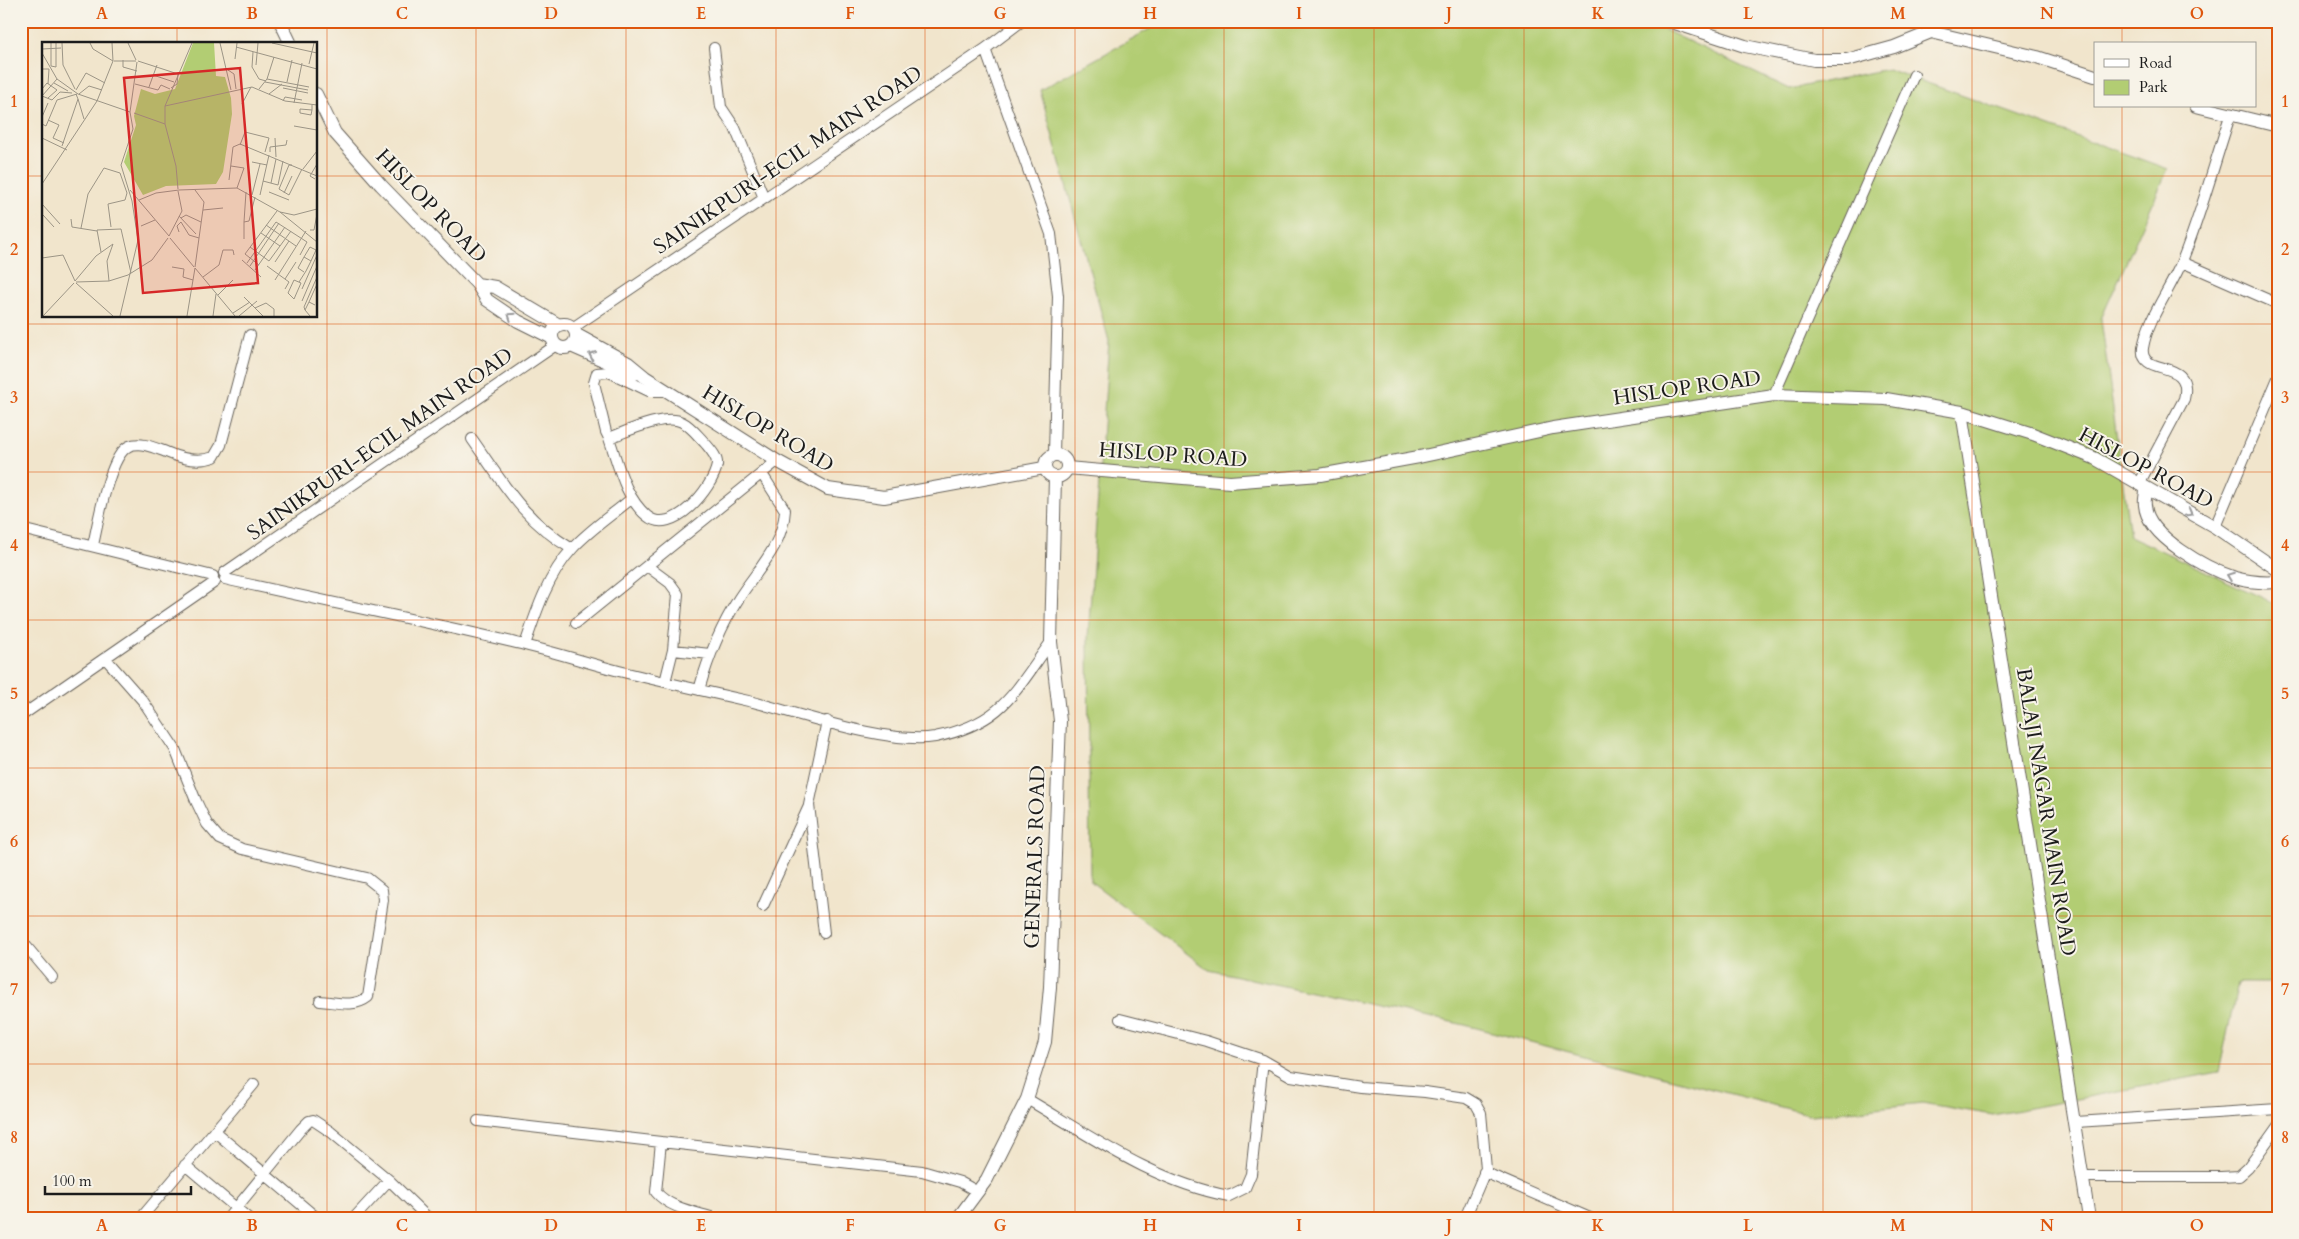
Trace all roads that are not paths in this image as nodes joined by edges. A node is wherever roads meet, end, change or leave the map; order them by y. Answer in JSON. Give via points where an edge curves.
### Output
{"nodes":[{"id":1,"x":280,"y":21,"type":"edge"},
{"id":2,"x":1022,"y":21,"type":"edge"},
{"id":3,"x":1669,"y":21,"type":"edge"},
{"id":4,"x":1934,"y":27,"type":"edge"},
{"id":5,"x":290,"y":42,"type":"edge"},
{"id":6,"x":714,"y":48,"type":"dead end"},
{"id":7,"x":985,"y":49,"type":"junction"},
{"id":8,"x":1914,"y":75,"type":"dead end"},
{"id":9,"x":2094,"y":76,"type":"edge"},
{"id":10,"x":318,"y":98,"type":"edge"},
{"id":11,"x":2203,"y":108,"type":"edge"},
{"id":12,"x":2230,"y":116,"type":"junction"},
{"id":13,"x":2278,"y":126,"type":"edge"},
{"id":14,"x":764,"y":198,"type":"junction"},
{"id":15,"x":2182,"y":262,"type":"junction"},
{"id":16,"x":478,"y":284,"type":"junction"},
{"id":17,"x":2278,"y":304,"type":"edge"},
{"id":18,"x":559,"y":324,"type":"junction"},
{"id":19,"x":250,"y":335,"type":"dead end"},
{"id":20,"x":574,"y":336,"type":"junction"},
{"id":21,"x":554,"y":342,"type":"junction"},
{"id":22,"x":2278,"y":378,"type":"edge"},
{"id":23,"x":668,"y":391,"type":"junction"},
{"id":24,"x":1774,"y":395,"type":"junction"},
{"id":25,"x":1962,"y":412,"type":"junction"},
{"id":26,"x":609,"y":438,"type":"junction"},
{"id":27,"x":472,"y":439,"type":"dead end"},
{"id":28,"x":1054,"y":454,"type":"junction"},
{"id":29,"x":777,"y":462,"type":"junction"},
{"id":30,"x":1044,"y":468,"type":"junction"},
{"id":31,"x":1067,"y":468,"type":"junction"},
{"id":32,"x":762,"y":474,"type":"junction"},
{"id":33,"x":1055,"y":477,"type":"junction"},
{"id":34,"x":2143,"y":487,"type":"junction"},
{"id":35,"x":631,"y":499,"type":"junction"},
{"id":36,"x":2215,"y":528,"type":"junction"},
{"id":37,"x":21,"y":529,"type":"edge"},
{"id":38,"x":93,"y":545,"type":"junction"},
{"id":39,"x":572,"y":549,"type":"junction"},
{"id":40,"x":647,"y":566,"type":"junction"},
{"id":41,"x":2278,"y":570,"type":"edge"},
{"id":42,"x":219,"y":578,"type":"junction"},
{"id":43,"x":2278,"y":582,"type":"edge"},
{"id":44,"x":576,"y":623,"type":"dead end"},
{"id":45,"x":1051,"y":642,"type":"junction"},
{"id":46,"x":525,"y":645,"type":"junction"},
{"id":47,"x":673,"y":650,"type":"junction"},
{"id":48,"x":710,"y":654,"type":"junction"},
{"id":49,"x":106,"y":659,"type":"junction"},
{"id":50,"x":665,"y":682,"type":"junction"},
{"id":51,"x":699,"y":690,"type":"junction"},
{"id":52,"x":21,"y":716,"type":"edge"},
{"id":53,"x":827,"y":721,"type":"junction"},
{"id":54,"x":809,"y":805,"type":"junction"},
{"id":55,"x":763,"y":906,"type":"dead end"},
{"id":56,"x":824,"y":933,"type":"dead end"},
{"id":57,"x":21,"y":940,"type":"edge"},
{"id":58,"x":52,"y":977,"type":"dead end"},
{"id":59,"x":320,"y":1001,"type":"dead end"},
{"id":60,"x":1120,"y":1019,"type":"dead end"},
{"id":61,"x":1263,"y":1060,"type":"junction"},
{"id":62,"x":254,"y":1084,"type":"dead end"},
{"id":63,"x":1027,"y":1099,"type":"junction"},
{"id":64,"x":2278,"y":1109,"type":"edge"},
{"id":65,"x":478,"y":1121,"type":"dead end"},
{"id":66,"x":2076,"y":1122,"type":"junction"},
{"id":67,"x":2278,"y":1126,"type":"edge"},
{"id":68,"x":214,"y":1130,"type":"junction"},
{"id":69,"x":661,"y":1142,"type":"junction"},
{"id":70,"x":185,"y":1165,"type":"junction"},
{"id":71,"x":1484,"y":1172,"type":"junction"},
{"id":72,"x":264,"y":1173,"type":"junction"},
{"id":73,"x":2084,"y":1176,"type":"junction"},
{"id":74,"x":389,"y":1180,"type":"junction"},
{"id":75,"x":978,"y":1192,"type":"junction"},
{"id":76,"x":236,"y":1208,"type":"junction"},
{"id":77,"x":141,"y":1218,"type":"edge"},
{"id":78,"x":228,"y":1218,"type":"edge"},
{"id":79,"x":248,"y":1218,"type":"edge"},
{"id":80,"x":316,"y":1218,"type":"edge"},
{"id":81,"x":354,"y":1218,"type":"edge"},
{"id":82,"x":428,"y":1218,"type":"edge"},
{"id":83,"x":714,"y":1218,"type":"edge"},
{"id":84,"x":958,"y":1218,"type":"edge"},
{"id":85,"x":1465,"y":1218,"type":"edge"},
{"id":86,"x":1590,"y":1218,"type":"edge"},
{"id":87,"x":2090,"y":1218,"type":"edge"}],
"edges":[{"from":1,"to":5,"type":"street"},
{"from":2,"to":7,"type":"street","name":"SAINIKPURI-ECIL MAIN ROAD"},
{"from":3,"to":4,"type":"street","via":[[1745,46],[1814,60],[1847,60],[1894,47]]},
{"from":4,"to":9,"type":"street"},
{"from":6,"to":14,"type":"street","via":[[721,107],[735,128]]},
{"from":7,"to":14,"type":"street","name":"SAINIKPURI-ECIL MAIN ROAD"},
{"from":7,"to":28,"type":"street","via":[[1052,234],[1058,296]]},
{"from":8,"to":24,"type":"street"},
{"from":10,"to":16,"type":"street","name":"HISLOP ROAD","via":[[335,133]]},
{"from":11,"to":12,"type":"street"},
{"from":12,"to":13,"type":"street"},
{"from":12,"to":15,"type":"street"},
{"from":14,"to":20,"type":"street","name":"SAINIKPURI-ECIL MAIN ROAD"},
{"from":15,"to":17,"type":"street"},
{"from":15,"to":34,"type":"street","via":[[2154,319],[2143,350],[2144,358],[2151,364],[2183,377],[2187,387]]},
{"from":16,"to":18,"type":"street","name":"HISLOP ROAD","via":[[495,287]]},
{"from":21,"to":16,"type":"street","one_way":true,"via":[[487,300]]},
{"from":18,"to":20,"type":"street","via":[[567,323]]},
{"from":18,"to":21,"type":"street","via":[[553,330]]},
{"from":19,"to":38,"type":"street","via":[[218,452],[206,460],[194,460],[152,446],[128,446],[118,455],[111,473]]},
{"from":20,"to":21,"type":"street","via":[[564,348]]},
{"from":20,"to":23,"type":"street","name":"HISLOP ROAD","via":[[620,358]]},
{"from":21,"to":42,"type":"street","name":"SAINIKPURI-ECIL MAIN ROAD"},
{"from":22,"to":36,"type":"street"},
{"from":23,"to":26,"type":"street","via":[[649,391],[609,372],[597,373],[594,383]]},
{"from":23,"to":29,"type":"street","name":"HISLOP ROAD"},
{"from":24,"to":25,"type":"street","name":"HISLOP ROAD","via":[[1886,399]]},
{"from":24,"to":31,"type":"street","name":"HISLOP ROAD","via":[[1553,428],[1320,475],[1230,482]]},
{"from":25,"to":34,"type":"street","name":"HISLOP ROAD","via":[[2033,434],[2094,458]]},
{"from":25,"to":66,"type":"street","name":"BALAJI NAGAR MAIN ROAD"},
{"from":26,"to":35,"type":"street"},
{"from":26,"to":35,"type":"street","via":[[649,423],[681,421],[716,457],[716,470],[708,484],[689,508],[670,522],[654,521]]},
{"from":27,"to":39,"type":"street","via":[[540,529]]},
{"from":28,"to":30,"type":"street","via":[[1046,459]]},
{"from":28,"to":31,"type":"street","via":[[1064,458]]},
{"from":29,"to":30,"type":"street","name":"HISLOP ROAD","via":[[828,489],[884,497]]},
{"from":29,"to":32,"type":"street"},
{"from":30,"to":33,"type":"street"},
{"from":31,"to":33,"type":"street","via":[[1062,475]]},
{"from":32,"to":40,"type":"street"},
{"from":32,"to":48,"type":"street","via":[[785,510],[782,528],[776,544],[739,598]]},
{"from":33,"to":45,"type":"street","name":"GENERALS ROAD"},
{"from":34,"to":36,"type":"street","name":"HISLOP ROAD","one_way":true},
{"from":43,"to":34,"type":"street","one_way":true,"via":[[2236,578],[2187,555],[2150,521],[2144,506]]},
{"from":35,"to":39,"type":"street"},
{"from":36,"to":41,"type":"street","name":"HISLOP ROAD"},
{"from":37,"to":38,"type":"street"},
{"from":38,"to":42,"type":"street"},
{"from":39,"to":46,"type":"street","via":[[544,594]]},
{"from":40,"to":44,"type":"street"},
{"from":40,"to":47,"type":"street","via":[[670,583],[678,594]]},
{"from":42,"to":46,"type":"street"},
{"from":42,"to":49,"type":"street","name":"SAINIKPURI-ECIL MAIN ROAD"},
{"from":45,"to":53,"type":"street","via":[[1009,701],[996,712],[955,732],[911,738]]},
{"from":45,"to":63,"type":"street","name":"GENERALS ROAD","via":[[1060,721],[1050,986],[1045,1042]]},
{"from":46,"to":50,"type":"street"},
{"from":47,"to":48,"type":"street"},
{"from":47,"to":50,"type":"street"},
{"from":48,"to":51,"type":"street"},
{"from":49,"to":52,"type":"street","name":"SAINIKPURI-ECIL MAIN ROAD"},
{"from":49,"to":59,"type":"street","via":[[143,701],[175,749],[196,802],[207,824],[220,839],[242,849],[366,878],[382,890],[368,997],[352,1004]]},
{"from":50,"to":51,"type":"street"},
{"from":51,"to":53,"type":"street"},
{"from":53,"to":54,"type":"street"},
{"from":54,"to":55,"type":"street"},
{"from":54,"to":56,"type":"street"},
{"from":57,"to":58,"type":"street"},
{"from":60,"to":61,"type":"street","via":[[1206,1040]]},
{"from":61,"to":63,"type":"street","via":[[1250,1174],[1245,1188],[1229,1196],[1185,1184],[1140,1166]]},
{"from":61,"to":71,"type":"street","via":[[1291,1076],[1466,1098],[1476,1104],[1481,1113]]},
{"from":62,"to":68,"type":"street"},
{"from":63,"to":75,"type":"street","name":"GENERALS ROAD"},
{"from":64,"to":66,"type":"street"},
{"from":65,"to":69,"type":"street"},
{"from":66,"to":73,"type":"street","name":"BALAJI NAGAR MAIN ROAD"},
{"from":67,"to":73,"type":"street","via":[[2239,1176]]},
{"from":68,"to":70,"type":"street"},
{"from":68,"to":72,"type":"street"},
{"from":69,"to":75,"type":"street","via":[[922,1171],[960,1182]]},
{"from":69,"to":83,"type":"street","via":[[656,1192],[660,1198]]},
{"from":70,"to":76,"type":"street"},
{"from":70,"to":77,"type":"street"},
{"from":71,"to":85,"type":"street"},
{"from":71,"to":86,"type":"street"},
{"from":72,"to":74,"type":"street","via":[[301,1129],[313,1120]]},
{"from":72,"to":76,"type":"street"},
{"from":72,"to":80,"type":"street"},
{"from":73,"to":87,"type":"street","name":"BALAJI NAGAR MAIN ROAD"},
{"from":74,"to":81,"type":"street"},
{"from":74,"to":82,"type":"street"},
{"from":75,"to":84,"type":"street","name":"GENERALS ROAD"},
{"from":76,"to":78,"type":"street"},
{"from":76,"to":79,"type":"street"}]}
